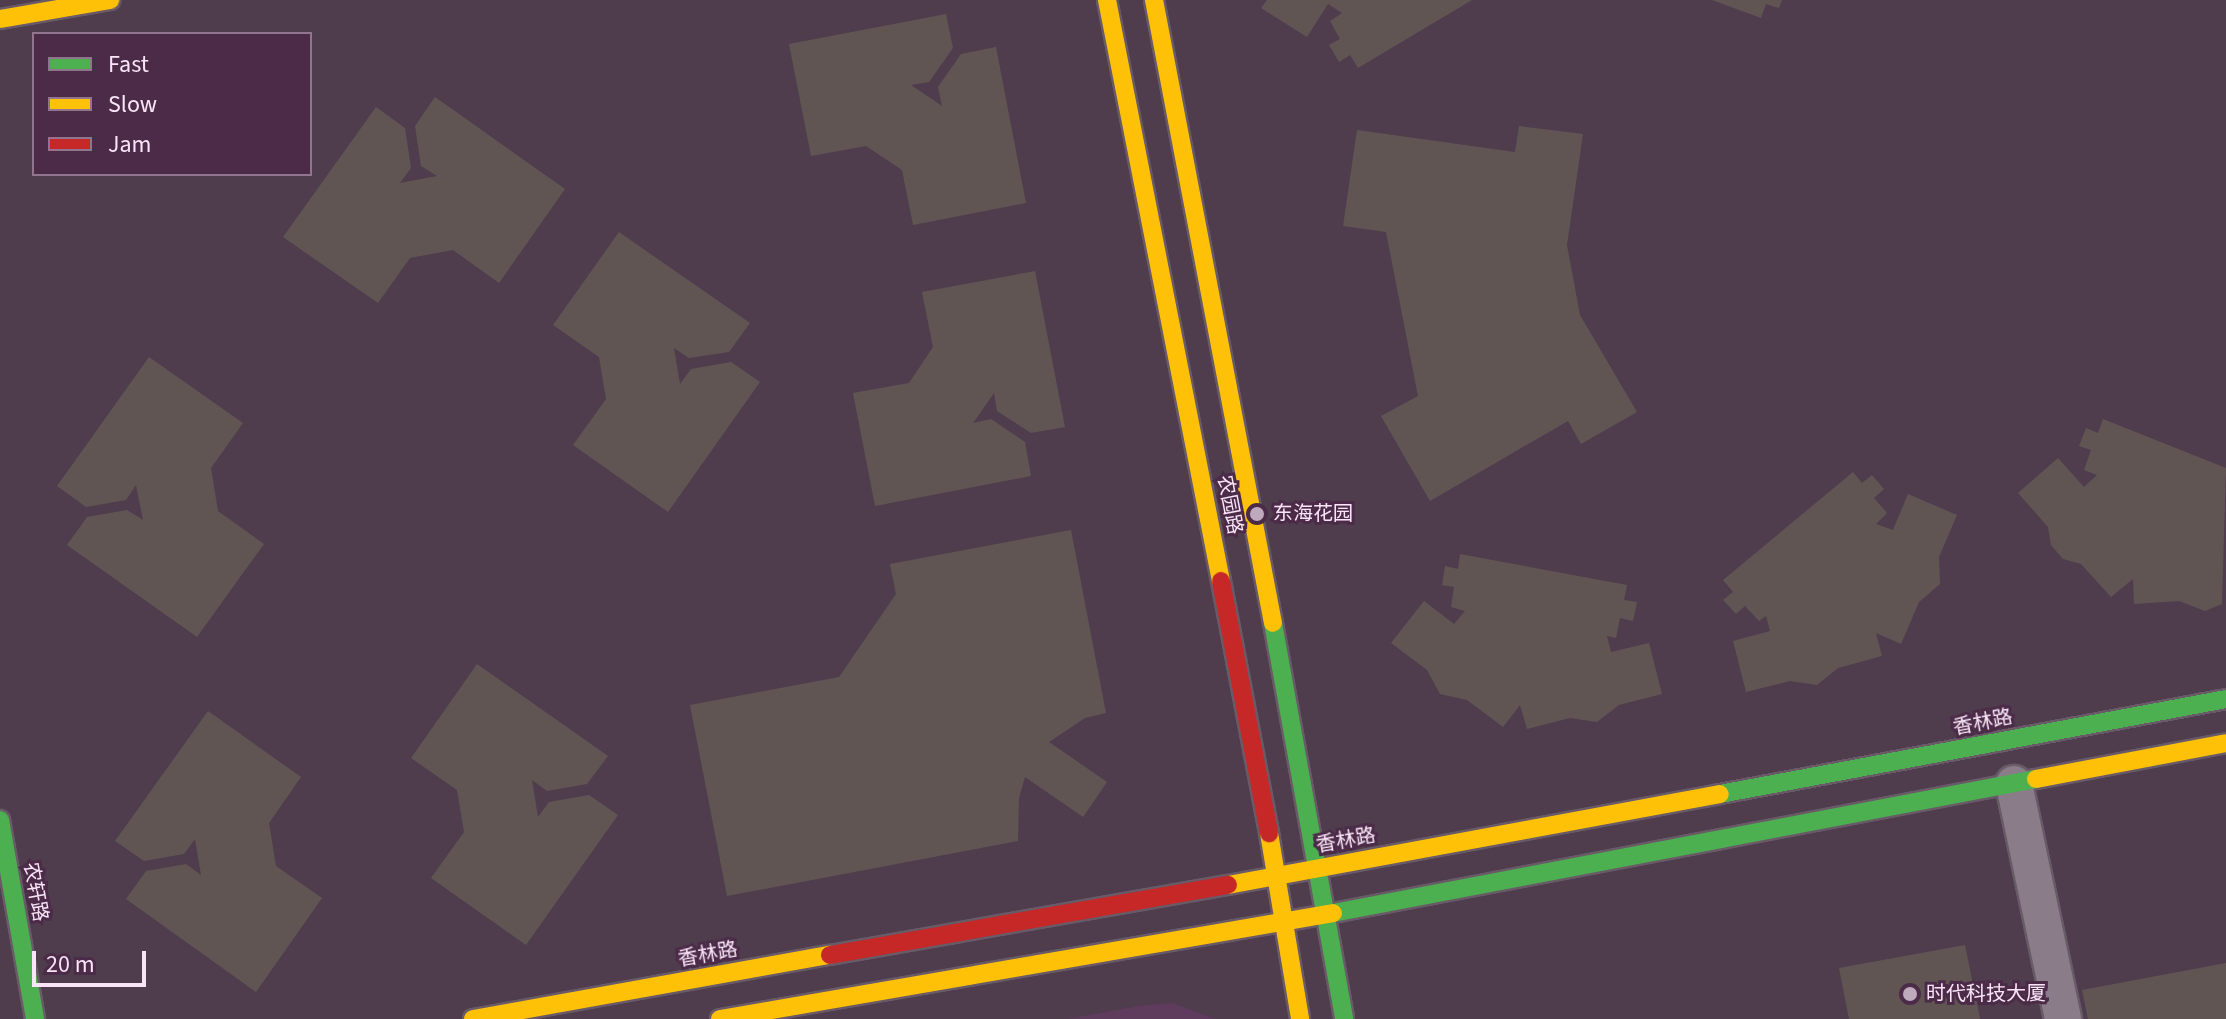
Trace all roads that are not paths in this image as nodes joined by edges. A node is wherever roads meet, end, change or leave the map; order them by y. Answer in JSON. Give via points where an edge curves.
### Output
{"nodes":[{"id":1,"x":110,"y":0,"type":"edge"},
{"id":2,"x":1107,"y":0,"type":"edge"},
{"id":3,"x":1154,"y":0,"type":"edge"},
{"id":4,"x":0,"y":19,"type":"edge"},
{"id":5,"x":2226,"y":699,"type":"edge"},
{"id":6,"x":2226,"y":743,"type":"edge"},
{"id":7,"x":2014,"y":784,"type":"junction"},
{"id":8,"x":0,"y":820,"type":"edge"},
{"id":9,"x":1319,"y":868,"type":"junction"},
{"id":10,"x":1275,"y":876,"type":"junction"},
{"id":11,"x":1327,"y":914,"type":"junction"},
{"id":12,"x":1284,"y":922,"type":"junction"},
{"id":13,"x":35,"y":1019,"type":"edge"},
{"id":14,"x":473,"y":1019,"type":"edge"},
{"id":15,"x":720,"y":1019,"type":"edge"},
{"id":16,"x":1300,"y":1019,"type":"edge"},
{"id":17,"x":1344,"y":1019,"type":"edge"},
{"id":18,"x":2063,"y":1019,"type":"edge"}],
"edges":[{"from":1,"to":4,"type":"street"},
{"from":2,"to":10,"type":"street","name":"农园路"},
{"from":3,"to":9,"type":"street","name":"农园路"},
{"from":5,"to":9,"type":"street","name":"香林路"},
{"from":6,"to":7,"type":"street"},
{"from":7,"to":11,"type":"street"},
{"from":7,"to":18,"type":"street"},
{"from":8,"to":13,"type":"street","name":"农轩路"},
{"from":9,"to":10,"type":"street","name":"香林路"},
{"from":9,"to":11,"type":"street","name":"农园路"},
{"from":10,"to":12,"type":"street","name":"农园路"},
{"from":10,"to":14,"type":"street","name":"香林路"},
{"from":11,"to":12,"type":"street"},
{"from":11,"to":17,"type":"street","name":"农园路"},
{"from":12,"to":15,"type":"street"},
{"from":12,"to":16,"type":"street","name":"农园路"}]}
